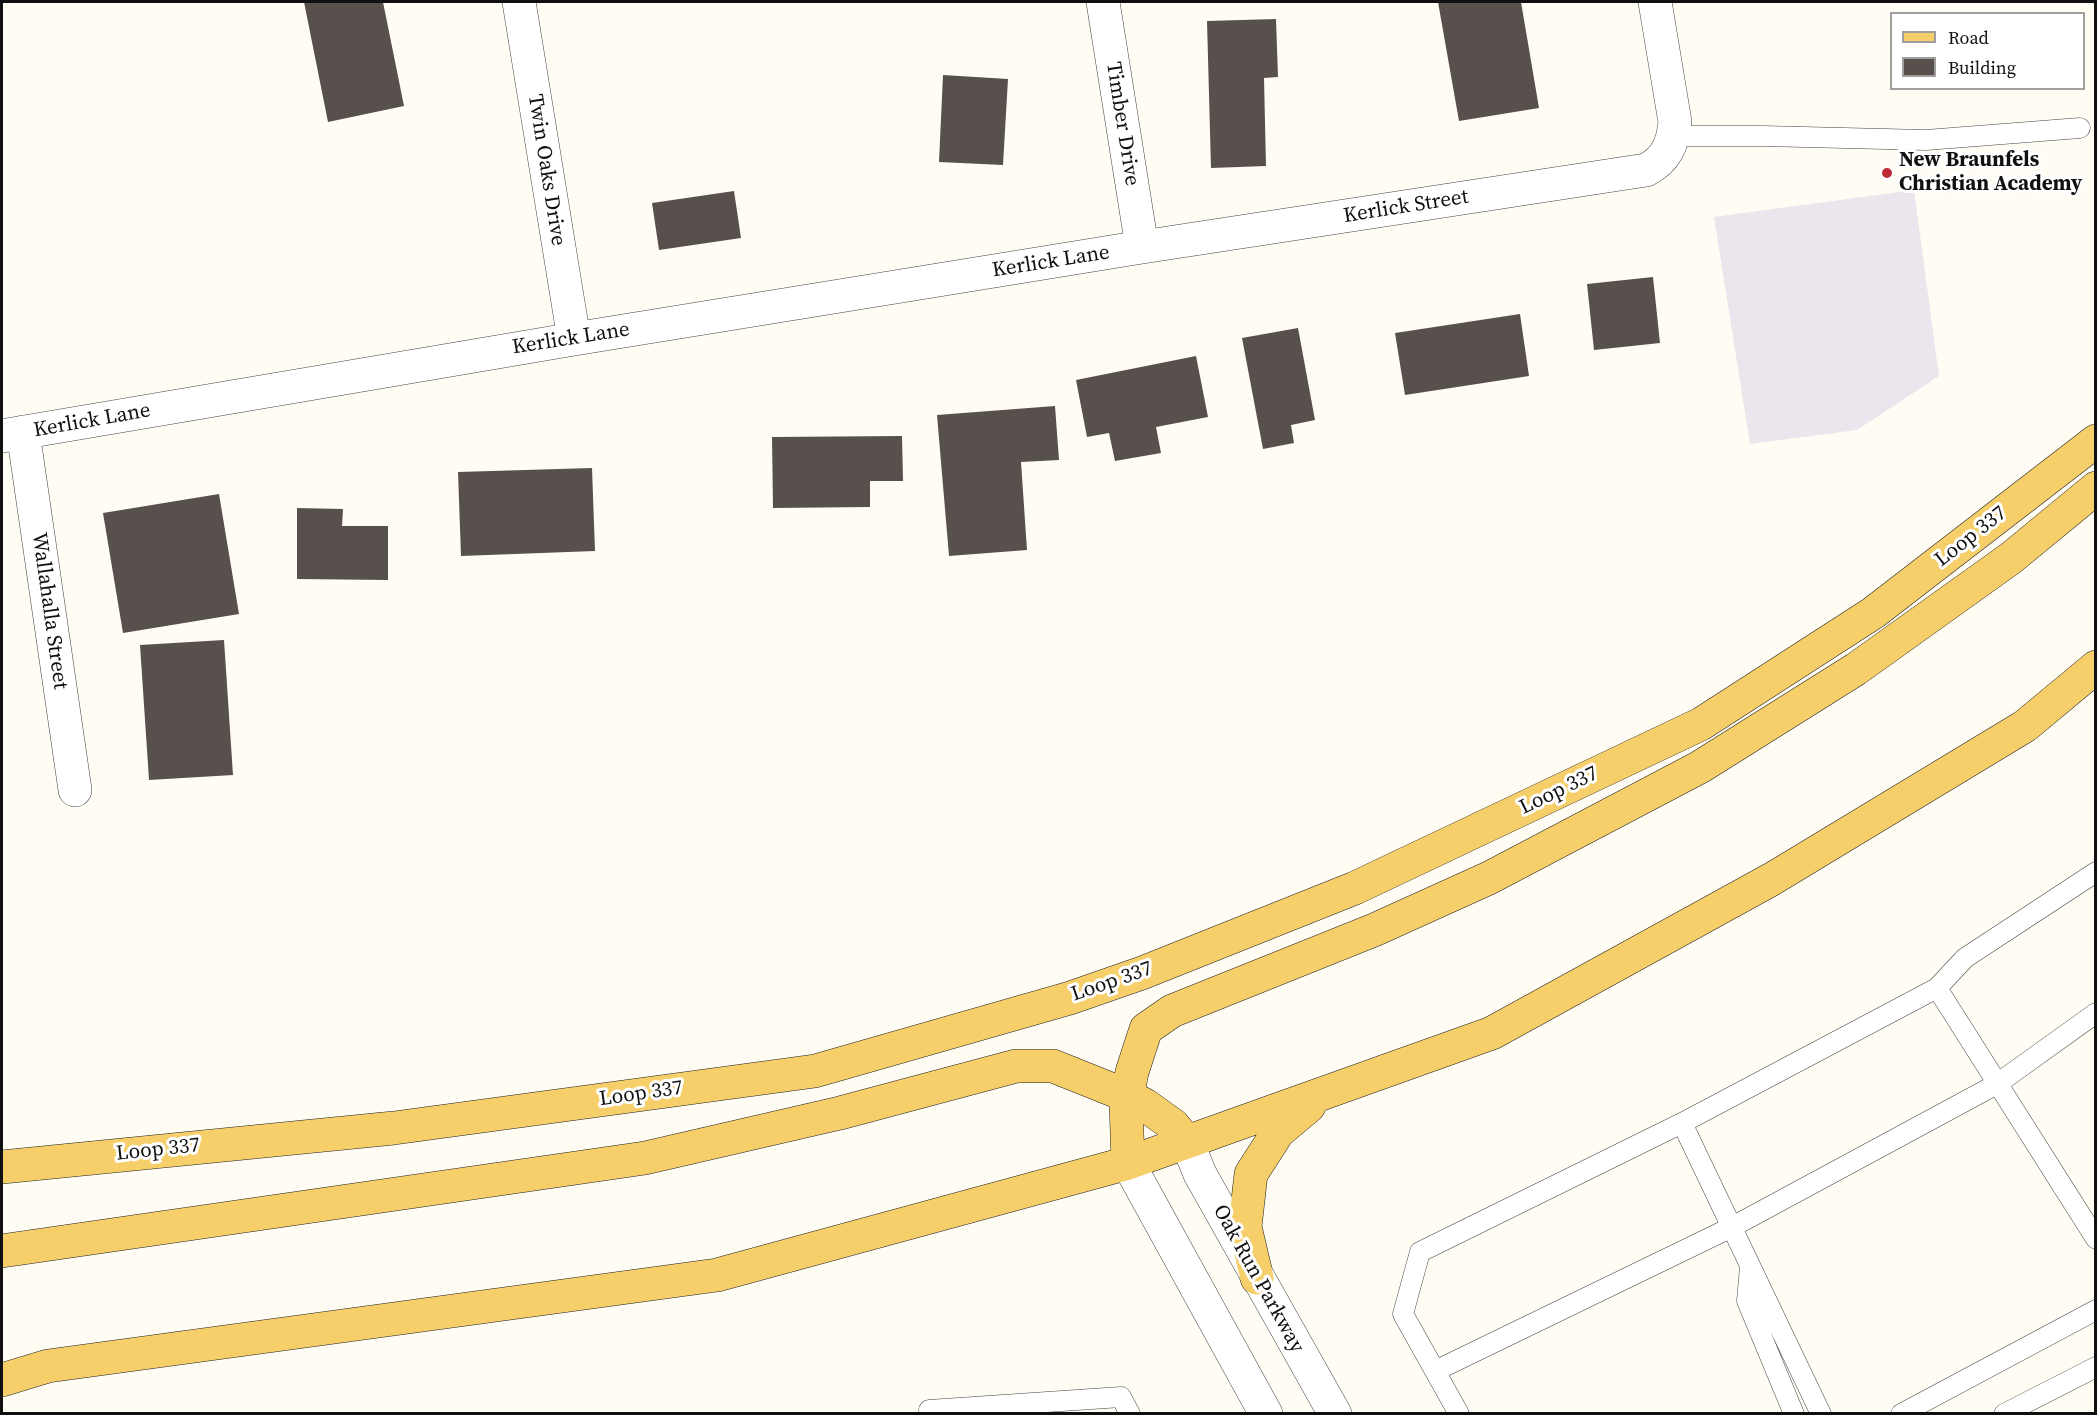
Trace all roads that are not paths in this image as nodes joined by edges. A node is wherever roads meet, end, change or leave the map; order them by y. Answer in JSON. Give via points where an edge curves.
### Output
{"nodes":[{"id":1,"x":519,"y":2,"type":"edge"},
{"id":2,"x":1102,"y":2,"type":"edge"},
{"id":3,"x":1655,"y":2,"type":"edge"},
{"id":4,"x":2080,"y":128,"type":"dead end"},
{"id":5,"x":1669,"y":146,"type":"junction"},
{"id":6,"x":1142,"y":247,"type":"junction"},
{"id":7,"x":574,"y":339,"type":"junction"},
{"id":8,"x":12,"y":434,"type":"edge"},
{"id":9,"x":2096,"y":441,"type":"edge"},
{"id":10,"x":2096,"y":488,"type":"edge"},
{"id":11,"x":2096,"y":667,"type":"edge"},
{"id":12,"x":75,"y":790,"type":"dead end"},
{"id":13,"x":2096,"y":872,"type":"edge"},
{"id":14,"x":1937,"y":988,"type":"junction"},
{"id":15,"x":2096,"y":1013,"type":"edge"},
{"id":16,"x":1998,"y":1084,"type":"junction"},
{"id":17,"x":1324,"y":1093,"type":"junction"},
{"id":18,"x":1128,"y":1096,"type":"junction"},
{"id":19,"x":1682,"y":1123,"type":"junction"},
{"id":20,"x":1187,"y":1142,"type":"junction"},
{"id":21,"x":1128,"y":1163,"type":"junction"},
{"id":22,"x":2,"y":1167,"type":"edge"},
{"id":23,"x":1732,"y":1227,"type":"junction"},
{"id":24,"x":2096,"y":1239,"type":"edge"},
{"id":25,"x":2,"y":1251,"type":"edge"},
{"id":26,"x":1750,"y":1266,"type":"junction"},
{"id":27,"x":1257,"y":1278,"type":"junction"},
{"id":28,"x":2096,"y":1310,"type":"edge"},
{"id":29,"x":2096,"y":1367,"type":"edge"},
{"id":30,"x":1435,"y":1371,"type":"junction"},
{"id":31,"x":2,"y":1380,"type":"edge"},
{"id":32,"x":926,"y":1412,"type":"edge"},
{"id":33,"x":1130,"y":1413,"type":"edge"},
{"id":34,"x":1266,"y":1413,"type":"edge"},
{"id":35,"x":1335,"y":1413,"type":"edge"},
{"id":36,"x":1459,"y":1413,"type":"edge"},
{"id":37,"x":1794,"y":1413,"type":"edge"},
{"id":38,"x":1821,"y":1413,"type":"edge"},
{"id":39,"x":1901,"y":1413,"type":"edge"},
{"id":40,"x":2004,"y":1413,"type":"edge"}],
"edges":[{"from":1,"to":7,"type":"street","name":"Twin Oaks Drive"},
{"from":2,"to":6,"type":"street","name":"Timber Drive"},
{"from":3,"to":5,"type":"street","via":[[1675,122]]},
{"from":4,"to":5,"type":"lane","via":[[1926,140],[1762,136]]},
{"from":5,"to":6,"type":"street","name":"Kerlick Street","via":[[1656,165],[1634,173]]},
{"from":6,"to":7,"type":"street","name":"Kerlick Lane"},
{"from":7,"to":8,"type":"street","name":"Kerlick Lane"},
{"from":8,"to":12,"type":"street","name":"Wallahalla Street"},
{"from":9,"to":22,"type":"main road","name":"Loop 337","via":[[1873,613],[1701,724],[1355,888],[1070,998],[815,1071],[394,1128]]},
{"from":10,"to":18,"type":"main road","via":[[2011,558],[1856,669],[1700,767],[1490,878],[1374,930],[1172,1011],[1146,1029]]},
{"from":11,"to":17,"type":"main road","via":[[2025,726],[1741,896],[1492,1033]]},
{"from":13,"to":14,"type":"lane","via":[[1965,958]]},
{"from":14,"to":16,"type":"lane"},
{"from":14,"to":19,"type":"lane"},
{"from":15,"to":16,"type":"lane"},
{"from":16,"to":23,"type":"lane"},
{"from":16,"to":24,"type":"lane"},
{"from":17,"to":20,"type":"main road"},
{"from":17,"to":27,"type":"main road","via":[[1278,1132],[1251,1174],[1245,1227]]},
{"from":18,"to":20,"type":"main road","via":[[1173,1125]]},
{"from":18,"to":21,"type":"main road"},
{"from":18,"to":25,"type":"main road","via":[[1053,1066],[1016,1066],[840,1113],[645,1158]]},
{"from":19,"to":23,"type":"lane"},
{"from":19,"to":30,"type":"lane","via":[[1420,1252],[1403,1314]]},
{"from":20,"to":21,"type":"main road"},
{"from":20,"to":27,"type":"street","name":"Oak Run Parkway","via":[[1200,1174]]},
{"from":21,"to":31,"type":"main road","via":[[717,1275],[48,1366]]},
{"from":21,"to":34,"type":"street"},
{"from":23,"to":26,"type":"lane"},
{"from":23,"to":30,"type":"lane"},
{"from":26,"to":37,"type":"lane","via":[[1747,1300]]},
{"from":26,"to":38,"type":"lane"},
{"from":27,"to":35,"type":"street","name":"Oak Run Parkway"},
{"from":28,"to":39,"type":"lane"},
{"from":29,"to":40,"type":"lane"},
{"from":30,"to":36,"type":"lane"},
{"from":32,"to":33,"type":"lane","via":[[1121,1397]]}]}
